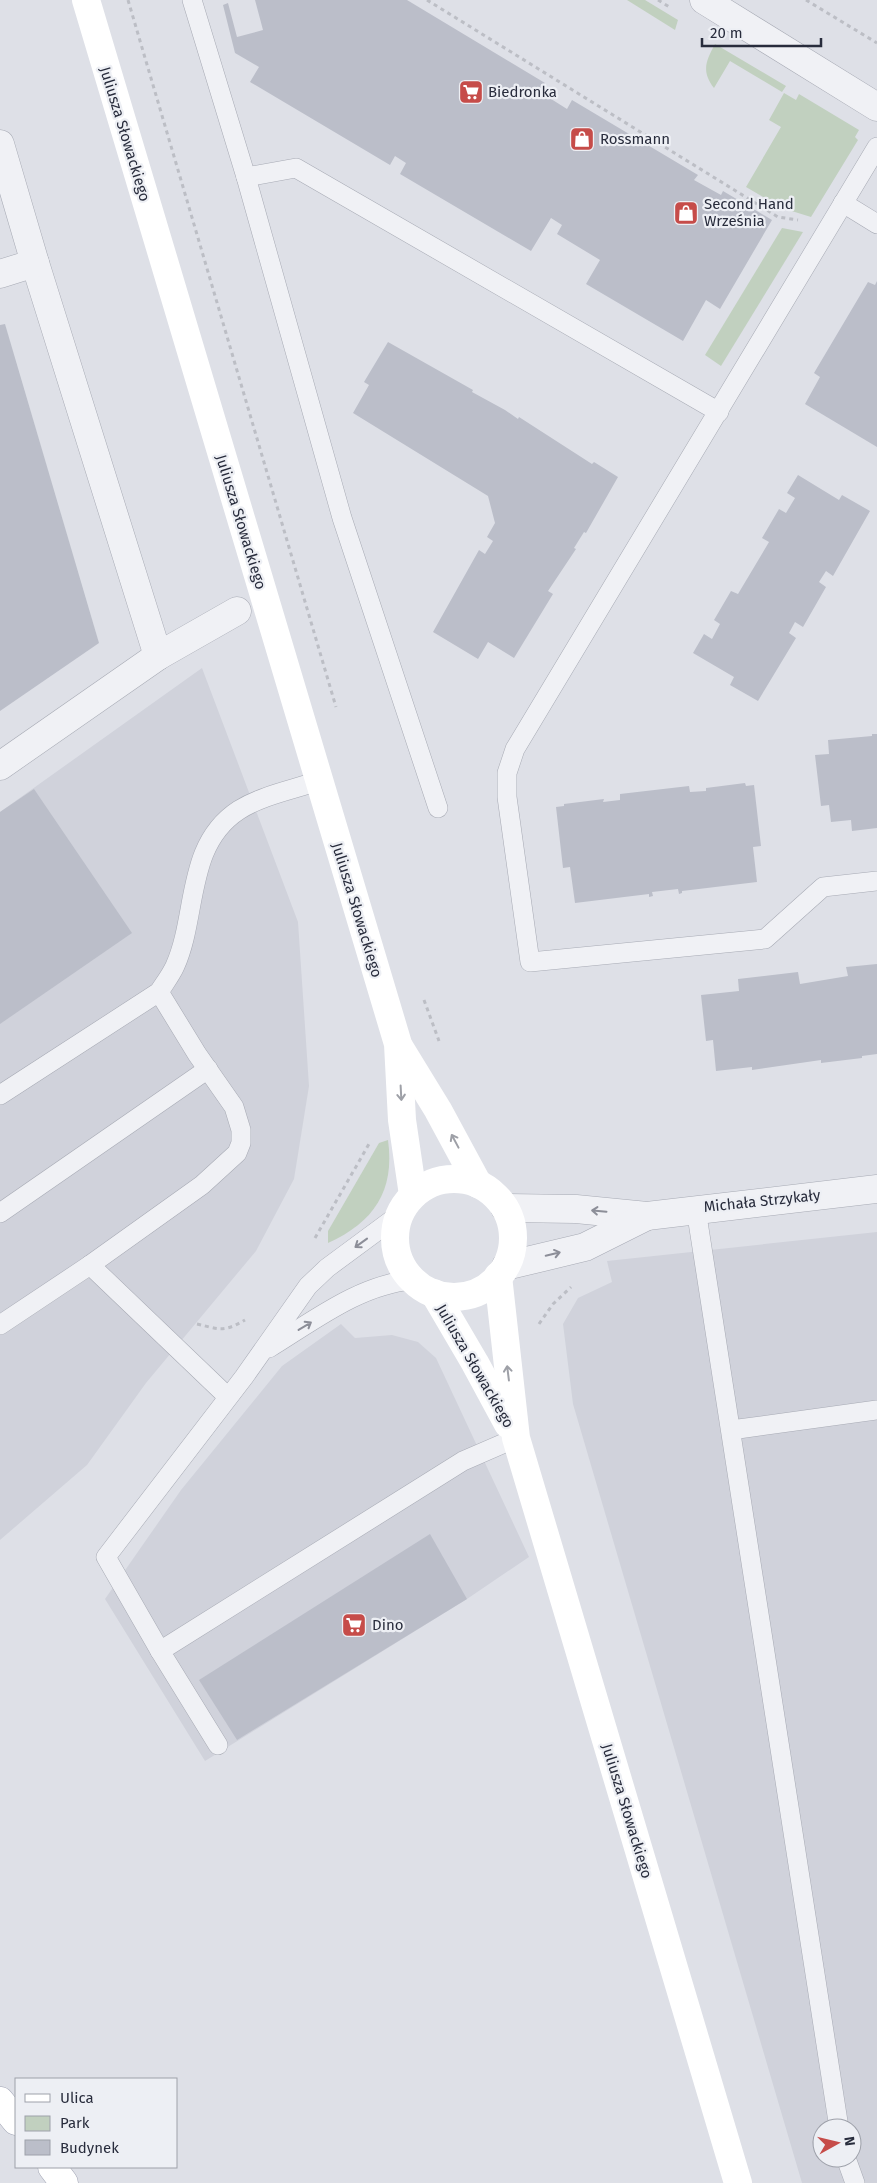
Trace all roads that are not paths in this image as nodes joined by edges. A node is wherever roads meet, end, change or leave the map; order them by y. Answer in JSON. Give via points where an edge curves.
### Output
{"nodes":[{"id":1,"x":86,"y":0,"type":"edge"},
{"id":2,"x":192,"y":0,"type":"edge"},
{"id":3,"x":704,"y":0,"type":"edge"},
{"id":4,"x":877,"y":107,"type":"edge"},
{"id":5,"x":0,"y":144,"type":"edge"},
{"id":6,"x":877,"y":147,"type":"edge"},
{"id":7,"x":246,"y":177,"type":"junction"},
{"id":8,"x":843,"y":203,"type":"junction"},
{"id":9,"x":877,"y":224,"type":"edge"},
{"id":10,"x":35,"y":263,"type":"junction"},
{"id":11,"x":0,"y":274,"type":"edge"},
{"id":12,"x":719,"y":412,"type":"junction"},
{"id":13,"x":265,"y":602,"type":"junction"},
{"id":14,"x":237,"y":612,"type":"joint"},
{"id":15,"x":158,"y":656,"type":"junction"},
{"id":16,"x":0,"y":766,"type":"edge"},
{"id":17,"x":318,"y":781,"type":"junction"},
{"id":18,"x":438,"y":808,"type":"dead end"},
{"id":19,"x":877,"y":881,"type":"edge"},
{"id":20,"x":159,"y":992,"type":"junction"},
{"id":21,"x":398,"y":1044,"type":"junction"},
{"id":22,"x":208,"y":1069,"type":"junction"},
{"id":23,"x":0,"y":1095,"type":"edge"},
{"id":24,"x":478,"y":1184,"type":"junction"},
{"id":25,"x":877,"y":1189,"type":"edge"},
{"id":26,"x":407,"y":1204,"type":"junction"},
{"id":27,"x":505,"y":1208,"type":"junction"},
{"id":28,"x":696,"y":1208,"type":"junction"},
{"id":29,"x":0,"y":1213,"type":"edge"},
{"id":30,"x":648,"y":1216,"type":"junction"},
{"id":31,"x":90,"y":1265,"type":"junction"},
{"id":32,"x":502,"y":1271,"type":"junction"},
{"id":33,"x":423,"y":1287,"type":"junction"},
{"id":34,"x":0,"y":1324,"type":"edge"},
{"id":35,"x":263,"y":1351,"type":"junction"},
{"id":36,"x":228,"y":1397,"type":"junction"},
{"id":37,"x":877,"y":1410,"type":"edge"},
{"id":38,"x":731,"y":1430,"type":"junction"},
{"id":39,"x":516,"y":1438,"type":"junction"},
{"id":40,"x":160,"y":1651,"type":"junction"},
{"id":41,"x":218,"y":1745,"type":"dead end"},
{"id":42,"x":0,"y":2101,"type":"edge"},
{"id":43,"x":837,"y":2118,"type":"edge"},
{"id":44,"x":15,"y":2120,"type":"edge"},
{"id":45,"x":53,"y":2168,"type":"edge"},
{"id":46,"x":850,"y":2168,"type":"edge"},
{"id":47,"x":64,"y":2183,"type":"edge"},
{"id":48,"x":738,"y":2183,"type":"edge"},
{"id":49,"x":855,"y":2183,"type":"edge"}],
"edges":[{"from":1,"to":13,"type":"street","name":"Juliusza Słowackiego"},
{"from":2,"to":7,"type":"lane"},
{"from":3,"to":4,"type":"street"},
{"from":5,"to":10,"type":"street"},
{"from":6,"to":8,"type":"lane"},
{"from":7,"to":12,"type":"lane","via":[[296,168]]},
{"from":7,"to":18,"type":"lane","via":[[342,518]]},
{"from":8,"to":9,"type":"lane"},
{"from":8,"to":12,"type":"lane"},
{"from":10,"to":11,"type":"street"},
{"from":10,"to":15,"type":"street"},
{"from":12,"to":19,"type":"lane","via":[[515,749],[507,773],[507,797],[530,962],[765,939],[822,886]]},
{"from":13,"to":14,"type":"lane"},
{"from":13,"to":17,"type":"street","name":"Juliusza Słowackiego"},
{"from":14,"to":15,"type":"street"},
{"from":15,"to":16,"type":"street"},
{"from":17,"to":20,"type":"lane","via":[[260,799],[238,811],[217,831],[204,853],[194,882],[175,966]]},
{"from":17,"to":21,"type":"street","name":"Juliusza Słowackiego"},
{"from":20,"to":22,"type":"lane"},
{"from":20,"to":23,"type":"lane"},
{"from":24,"to":21,"type":"street","name":"Juliusza Słowackiego","one_way":true},
{"from":21,"to":26,"type":"street","name":"Juliusza Słowackiego","one_way":true},
{"from":22,"to":29,"type":"lane"},
{"from":22,"to":31,"type":"lane","via":[[240,1121],[241,1143],[237,1153],[202,1185]]},
{"from":24,"to":26,"type":"street","via":[[461,1179],[444,1180],[428,1185]]},
{"from":24,"to":27,"type":"street"},
{"from":25,"to":28,"type":"street","name":"Michała Strzykały"},
{"from":26,"to":33,"type":"street","via":[[395,1232],[396,1249],[402,1266]]},
{"from":26,"to":35,"type":"lane","one_way":true,"via":[[308,1286]]},
{"from":30,"to":27,"type":"street","name":"Michała Strzykały","one_way":true,"via":[[576,1209]]},
{"from":27,"to":32,"type":"street","via":[[512,1227],[512,1247]]},
{"from":28,"to":30,"type":"street","name":"Michała Strzykały"},
{"from":28,"to":38,"type":"lane"},
{"from":32,"to":30,"type":"street","name":"Michała Strzykały","one_way":true,"via":[[584,1247]]},
{"from":31,"to":34,"type":"lane"},
{"from":31,"to":36,"type":"lane"},
{"from":32,"to":33,"type":"street","via":[[487,1286],[462,1296]]},
{"from":39,"to":32,"type":"street","name":"Juliusza Słowackiego","one_way":true},
{"from":35,"to":33,"type":"lane","one_way":true,"via":[[347,1301],[389,1284]]},
{"from":33,"to":39,"type":"street","name":"Juliusza Słowackiego","via":[[476,1362]]},
{"from":35,"to":36,"type":"lane"},
{"from":36,"to":40,"type":"lane","via":[[106,1556]]},
{"from":37,"to":38,"type":"lane"},
{"from":38,"to":43,"type":"lane"},
{"from":39,"to":40,"type":"lane","via":[[463,1461]]},
{"from":39,"to":48,"type":"street","name":"Juliusza Słowackiego"},
{"from":40,"to":41,"type":"lane"},
{"from":42,"to":44,"type":"street"},
{"from":45,"to":47,"type":"street"},
{"from":46,"to":49,"type":"lane"}]}
